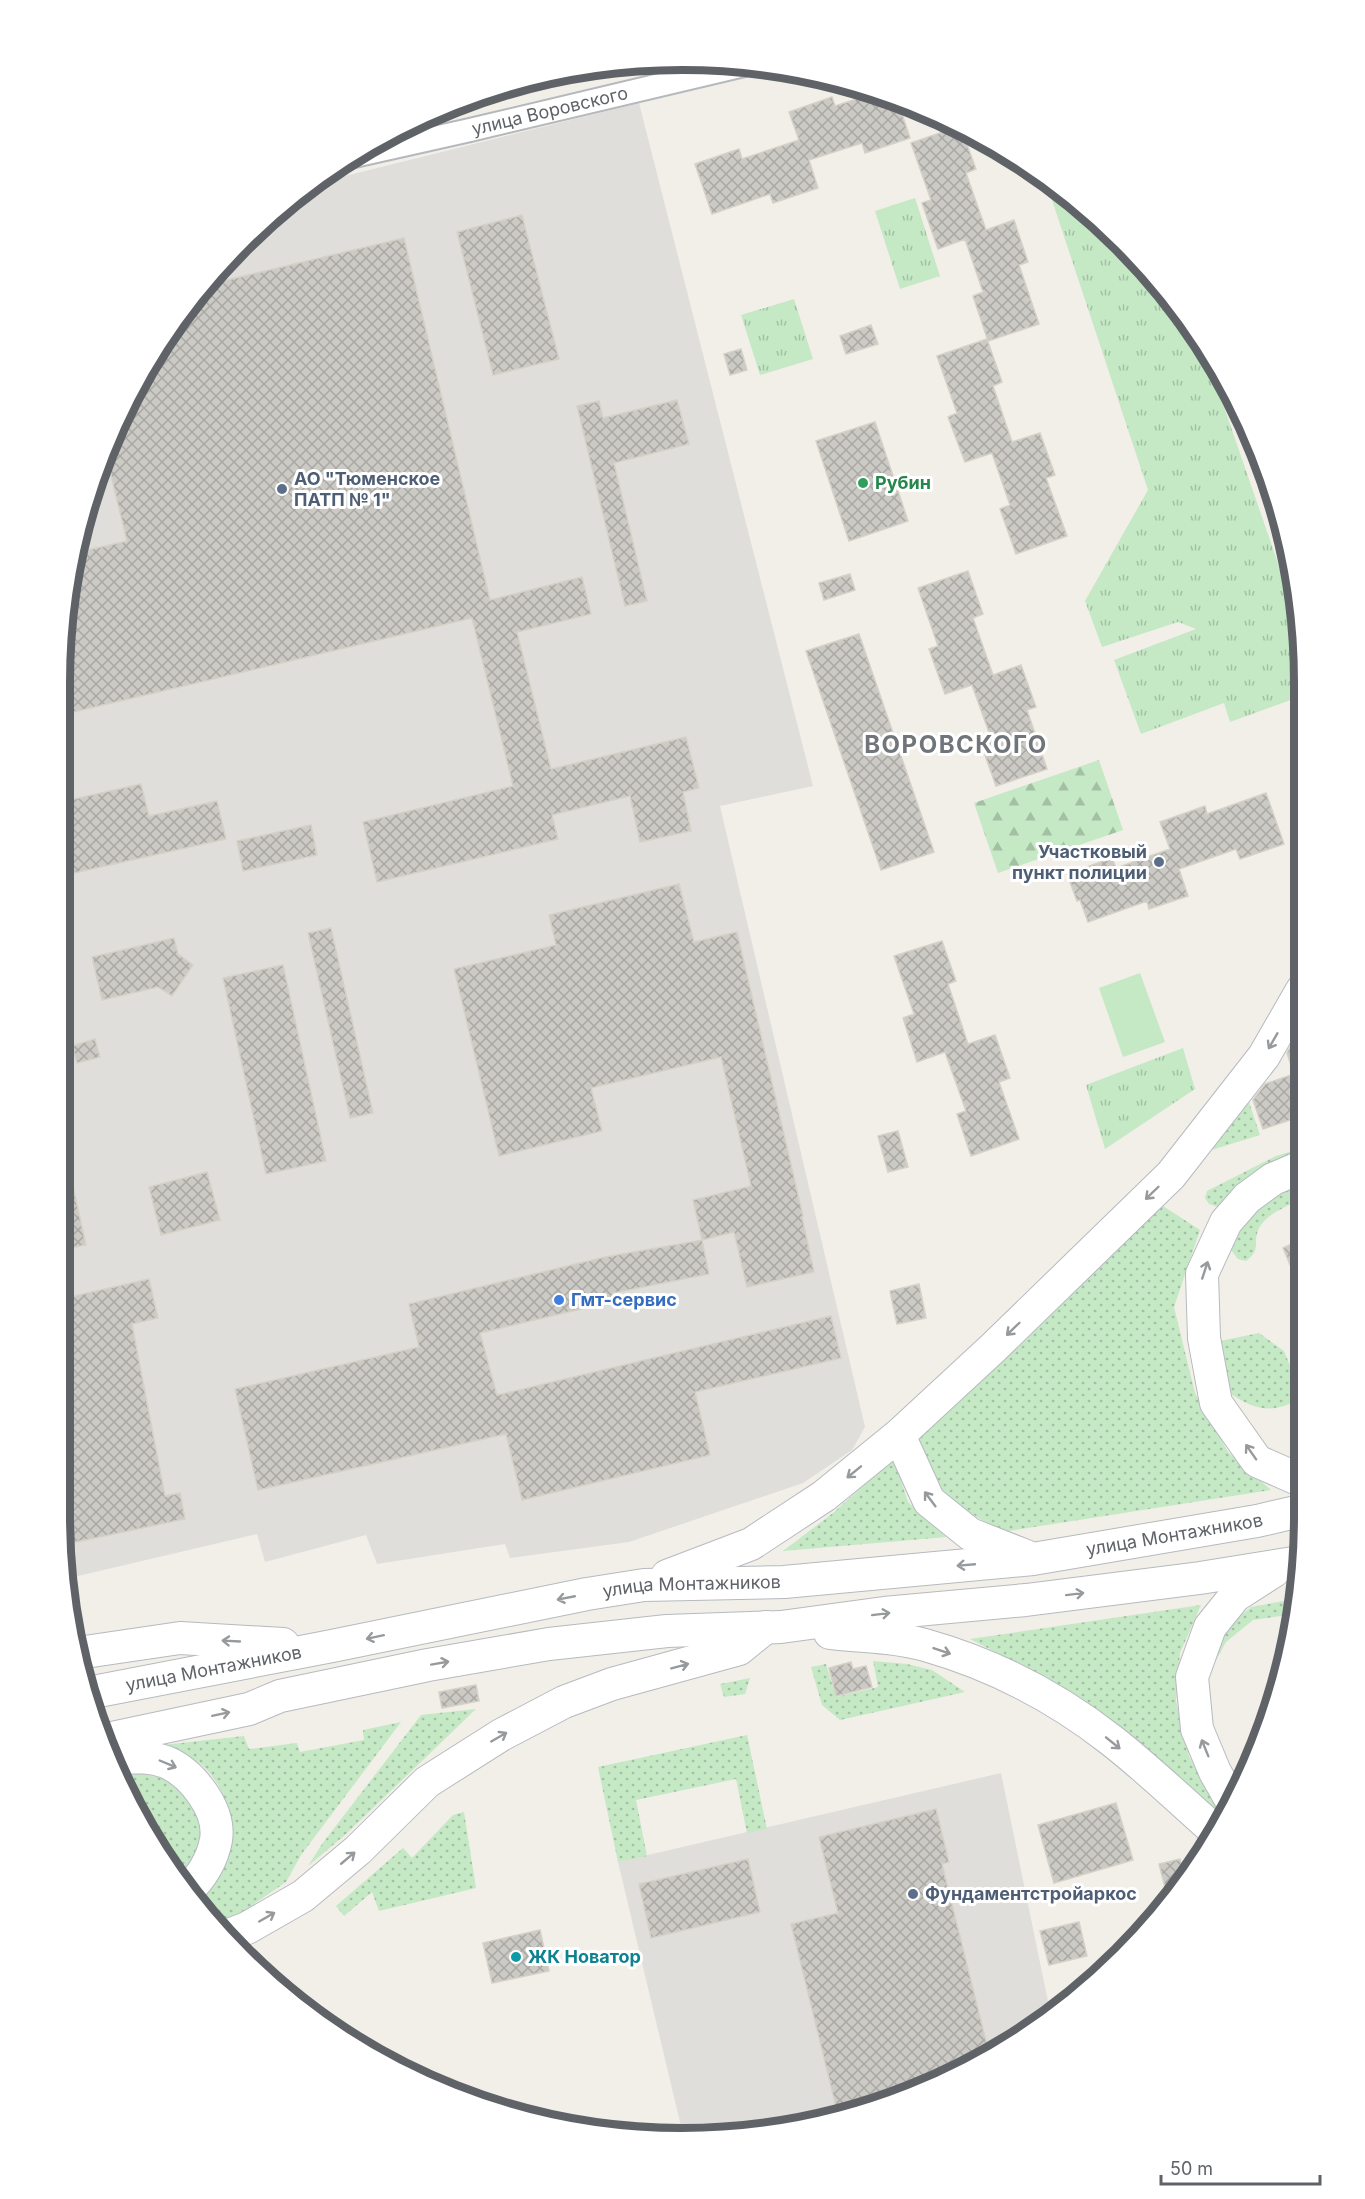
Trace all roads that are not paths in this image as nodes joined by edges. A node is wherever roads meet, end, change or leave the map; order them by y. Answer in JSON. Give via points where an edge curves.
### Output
{"nodes":[{"id":1,"x":716,"y":72,"type":"edge"},
{"id":2,"x":381,"y":150,"type":"edge"},
{"id":3,"x":1294,"y":1004,"type":"edge"},
{"id":4,"x":1294,"y":1170,"type":"edge"},
{"id":5,"x":899,"y":1435,"type":"junction"},
{"id":6,"x":1294,"y":1477,"type":"edge"},
{"id":7,"x":1294,"y":1512,"type":"edge"},
{"id":8,"x":1033,"y":1559,"type":"junction"},
{"id":9,"x":1293,"y":1563,"type":"edge"},
{"id":10,"x":644,"y":1585,"type":"junction"},
{"id":11,"x":773,"y":1627,"type":"junction"},
{"id":12,"x":332,"y":1646,"type":"junction"},
{"id":13,"x":86,"y":1652,"type":"edge"},
{"id":14,"x":96,"y":1691,"type":"edge"},
{"id":15,"x":112,"y":1738,"type":"edge"},
{"id":16,"x":120,"y":1758,"type":"edge"},
{"id":17,"x":1227,"y":1794,"type":"edge"},
{"id":18,"x":1210,"y":1827,"type":"edge"},
{"id":19,"x":194,"y":1885,"type":"edge"},
{"id":20,"x":234,"y":1933,"type":"edge"}],
"edges":[{"from":1,"to":2,"type":"street","name":"улица Воровского"},
{"from":3,"to":5,"type":"main road","one_way":true,"via":[[1264,1056],[1171,1175]]},
{"from":6,"to":4,"type":"main road","one_way":true,"via":[[1257,1461],[1216,1403],[1204,1338],[1202,1274],[1226,1222],[1247,1198],[1273,1179]]},
{"from":8,"to":5,"type":"main road","one_way":true,"via":[[970,1534],[929,1501]]},
{"from":5,"to":10,"type":"main road","one_way":true,"via":[[824,1496],[751,1544]]},
{"from":7,"to":8,"type":"main road","name":"улица Монтажников"},
{"from":8,"to":10,"type":"main road","name":"улица Монтажников","one_way":true,"via":[[784,1582]]},
{"from":11,"to":9,"type":"main road","one_way":true,"via":[[1026,1600]]},
{"from":17,"to":9,"type":"main road","one_way":true,"via":[[1197,1729],[1192,1677],[1210,1627],[1235,1596]]},
{"from":10,"to":12,"type":"main road","name":"улица Монтажников","one_way":true},
{"from":15,"to":11,"type":"main road","one_way":true,"via":[[249,1709],[303,1691],[549,1644],[667,1631]]},
{"from":11,"to":18,"type":"main road","one_way":true,"via":[[924,1644],[994,1669],[1053,1700],[1111,1740]]},
{"from":20,"to":11,"type":"main road","one_way":true,"via":[[303,1896],[358,1850],[427,1782],[501,1735],[564,1702],[612,1684],[739,1649]]},
{"from":12,"to":13,"type":"main road","one_way":true,"via":[[180,1638]]},
{"from":12,"to":14,"type":"main road","name":"улица Монтажников"},
{"from":16,"to":19,"type":"main road","one_way":true,"via":[[165,1762],[183,1771],[202,1791],[213,1815],[217,1838],[209,1862]]}]}
